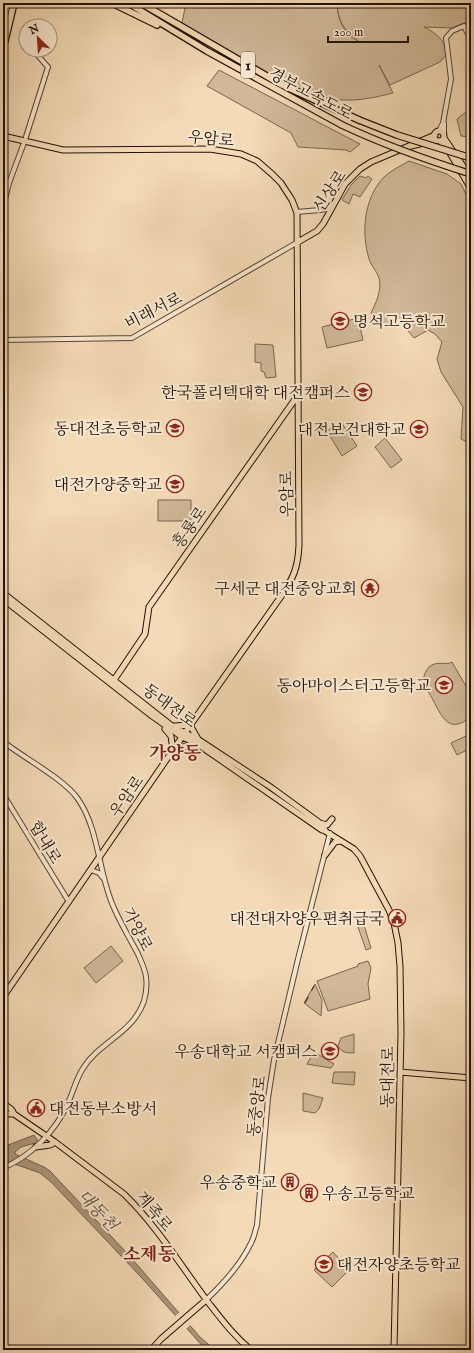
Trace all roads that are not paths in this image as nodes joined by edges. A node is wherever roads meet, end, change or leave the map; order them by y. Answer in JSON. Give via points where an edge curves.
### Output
{"nodes":[{"id":1,"x":3,"y":3,"type":"edge"},
{"id":2,"x":8,"y":3,"type":"edge"},
{"id":3,"x":15,"y":3,"type":"edge"},
{"id":4,"x":112,"y":3,"type":"edge"},
{"id":5,"x":128,"y":3,"type":"edge"},
{"id":6,"x":141,"y":3,"type":"edge"},
{"id":7,"x":3,"y":19,"type":"edge"},
{"id":8,"x":471,"y":40,"type":"edge"},
{"id":9,"x":190,"y":41,"type":"junction"},
{"id":10,"x":3,"y":49,"type":"edge"},
{"id":11,"x":40,"y":58,"type":"edge"},
{"id":12,"x":3,"y":134,"type":"edge"},
{"id":13,"x":440,"y":136,"type":"junction"},
{"id":14,"x":25,"y":140,"type":"junction"},
{"id":15,"x":471,"y":158,"type":"edge"},
{"id":16,"x":471,"y":174,"type":"edge"},
{"id":17,"x":471,"y":178,"type":"edge"},
{"id":18,"x":471,"y":189,"type":"edge"},
{"id":19,"x":3,"y":207,"type":"edge"},
{"id":20,"x":332,"y":208,"type":"junction"},
{"id":21,"x":297,"y":212,"type":"junction"},
{"id":22,"x":298,"y":242,"type":"junction"},
{"id":23,"x":3,"y":340,"type":"edge"},
{"id":24,"x":298,"y":394,"type":"junction"},
{"id":25,"x":3,"y":593,"type":"edge"},
{"id":26,"x":3,"y":599,"type":"edge"},
{"id":27,"x":114,"y":680,"type":"junction"},
{"id":28,"x":155,"y":718,"type":"junction"},
{"id":29,"x":190,"y":725,"type":"junction"},
{"id":30,"x":172,"y":726,"type":"junction"},
{"id":31,"x":183,"y":735,"type":"junction"},
{"id":32,"x":3,"y":741,"type":"edge"},
{"id":33,"x":198,"y":742,"type":"junction"},
{"id":34,"x":173,"y":750,"type":"junction"},
{"id":35,"x":3,"y":794,"type":"edge"},
{"id":36,"x":332,"y":820,"type":"dead end"},
{"id":37,"x":320,"y":823,"type":"junction"},
{"id":38,"x":328,"y":832,"type":"junction"},
{"id":39,"x":343,"y":841,"type":"junction"},
{"id":40,"x":325,"y":855,"type":"junction"},
{"id":41,"x":99,"y":858,"type":"junction"},
{"id":42,"x":91,"y":870,"type":"junction"},
{"id":43,"x":104,"y":880,"type":"junction"},
{"id":44,"x":69,"y":902,"type":"junction"},
{"id":45,"x":3,"y":997,"type":"edge"},
{"id":46,"x":400,"y":1072,"type":"junction"},
{"id":47,"x":471,"y":1078,"type":"edge"},
{"id":48,"x":3,"y":1103,"type":"edge"},
{"id":49,"x":3,"y":1111,"type":"edge"},
{"id":50,"x":14,"y":1114,"type":"junction"},
{"id":51,"x":47,"y":1136,"type":"junction"},
{"id":52,"x":55,"y":1142,"type":"junction"},
{"id":53,"x":36,"y":1148,"type":"junction"},
{"id":54,"x":3,"y":1168,"type":"edge"},
{"id":55,"x":206,"y":1300,"type":"junction"},
{"id":56,"x":154,"y":1349,"type":"edge"},
{"id":57,"x":251,"y":1350,"type":"edge"},
{"id":58,"x":394,"y":1350,"type":"edge"}],
"edges":[{"from":1,"to":7,"type":"highway"},
{"from":2,"to":7,"type":"highway"},
{"from":3,"to":10,"type":"highway"},
{"from":4,"to":9,"type":"highway"},
{"from":5,"to":9,"type":"highway","name":"경부고속도로","number":"1"},
{"from":6,"to":15,"type":"highway","name":"경부고속도로","number":"1","bridge":true,"via":[[282,85],[359,120]]},
{"from":8,"to":13,"type":"street","via":[[464,26],[452,31],[446,38],[451,79]]},
{"from":9,"to":16,"type":"highway","name":"경부고속도로","number":"1","bridge":true,"via":[[342,125],[406,153]]},
{"from":11,"to":14,"type":"street","via":[[48,67]]},
{"from":12,"to":14,"type":"main road","name":"우암로"},
{"from":13,"to":17,"type":"main road"},
{"from":13,"to":18,"type":"main road"},
{"from":13,"to":20,"type":"main road","name":"신상로","via":[[410,148],[406,147],[360,169],[345,184]]},
{"from":14,"to":19,"type":"street"},
{"from":14,"to":21,"type":"main road","name":"우암로","via":[[62,150],[210,149],[241,154],[257,161],[272,174],[292,200]]},
{"from":20,"to":21,"type":"street"},
{"from":20,"to":22,"type":"main road","name":"신상로","via":[[317,231]]},
{"from":21,"to":22,"type":"main road","name":"우암로"},
{"from":22,"to":23,"type":"street","name":"비래서로","via":[[132,338]]},
{"from":22,"to":24,"type":"main road","name":"우암로"},
{"from":24,"to":27,"type":"main road","name":"흥룡로","via":[[149,607],[145,634]]},
{"from":24,"to":29,"type":"main road","name":"우암로","via":[[299,545],[296,572]]},
{"from":25,"to":27,"type":"main road","name":"동대전로"},
{"from":26,"to":28,"type":"main road","name":"동대전로"},
{"from":27,"to":30,"type":"main road","name":"동대전로"},
{"from":28,"to":31,"type":"main road","name":"동대전로"},
{"from":28,"to":34,"type":"main road","via":[[156,722],[170,733]]},
{"from":29,"to":30,"type":"main road"},
{"from":29,"to":31,"type":"main road","name":"우암로"},
{"from":29,"to":33,"type":"main road"},
{"from":30,"to":31,"type":"main road","name":"동대전로"},
{"from":31,"to":33,"type":"main road","name":"동대전로"},
{"from":31,"to":34,"type":"main road","name":"우암로"},
{"from":32,"to":41,"type":"street","name":"가양로","via":[[69,789],[78,799],[90,824]]},
{"from":33,"to":34,"type":"main road"},
{"from":33,"to":37,"type":"main road","name":"동대전로","via":[[272,788]]},
{"from":33,"to":38,"type":"main road","name":"동대전로"},
{"from":34,"to":41,"type":"main road","name":"우암로"},
{"from":35,"to":44,"type":"street","name":"합내로"},
{"from":36,"to":37,"type":"main road","via":[[327,825]]},
{"from":37,"to":38,"type":"main road","name":"동대전로"},
{"from":38,"to":39,"type":"main road","name":"동대전로"},
{"from":38,"to":40,"type":"street","name":"동중앙로"},
{"from":39,"to":40,"type":"main road","via":[[335,842]]},
{"from":39,"to":46,"type":"main road","name":"동대전로","via":[[360,856],[388,910],[396,933],[400,966]]},
{"from":40,"to":55,"type":"street","name":"동중앙로","via":[[274,1060],[268,1098],[257,1225],[247,1252]]},
{"from":41,"to":42,"type":"main road","name":"우암로"},
{"from":41,"to":43,"type":"street","name":"가양로"},
{"from":42,"to":43,"type":"street","via":[[99,873]]},
{"from":42,"to":44,"type":"main road","name":"우암로"},
{"from":43,"to":51,"type":"street","name":"가양로","via":[[113,906],[147,977],[144,1001],[130,1024],[86,1064],[66,1109]]},
{"from":44,"to":45,"type":"main road","name":"우암로"},
{"from":46,"to":47,"type":"main road"},
{"from":46,"to":58,"type":"main road","name":"동대전로"},
{"from":48,"to":50,"type":"main road","name":"계족로"},
{"from":49,"to":50,"type":"main road","name":"계족로"},
{"from":50,"to":51,"type":"main road","name":"계족로"},
{"from":51,"to":52,"type":"main road","name":"계족로"},
{"from":51,"to":53,"type":"street","name":"가양로"},
{"from":52,"to":53,"type":"main road"},
{"from":52,"to":55,"type":"main road","name":"계족로","via":[[130,1200],[157,1232]]},
{"from":53,"to":54,"type":"street","name":"가양로"},
{"from":55,"to":56,"type":"main road"},
{"from":55,"to":57,"type":"main road","name":"계족로","via":[[238,1340]]}]}
